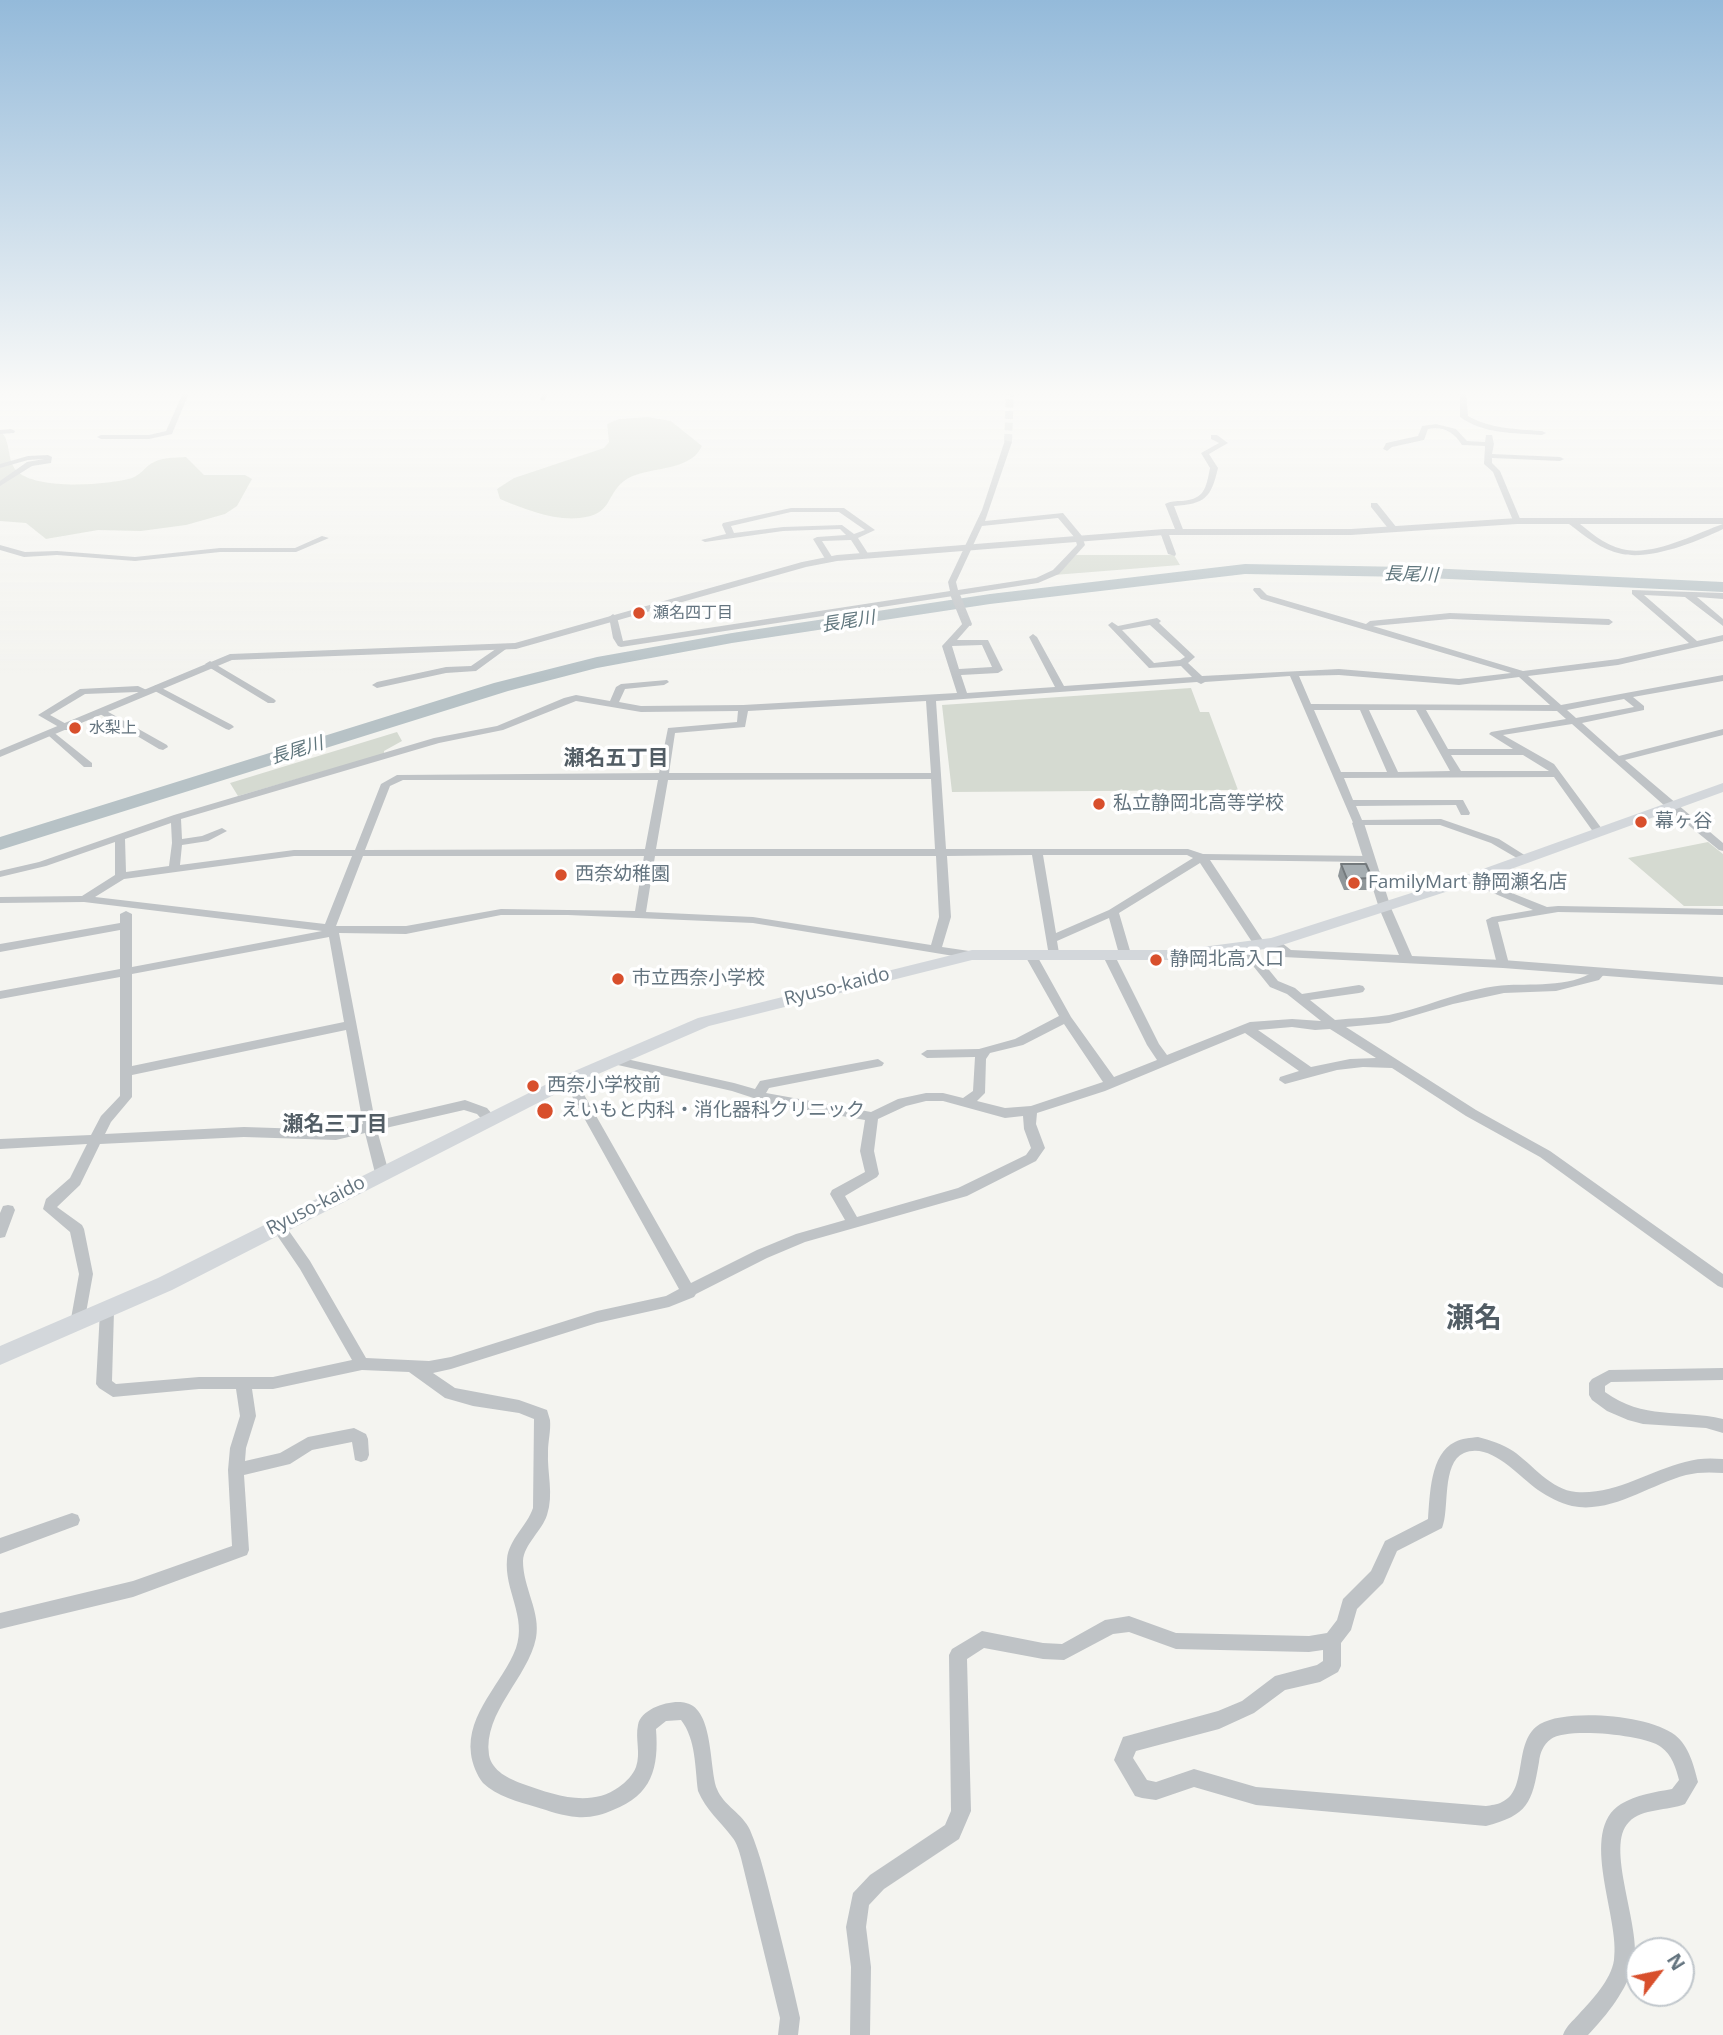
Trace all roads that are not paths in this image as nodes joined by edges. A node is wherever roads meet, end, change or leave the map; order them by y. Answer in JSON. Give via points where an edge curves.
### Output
{"nodes":[{"id":1,"x":992,"y":488,"type":"edge"},
{"id":2,"x":1210,"y":488,"type":"edge"},
{"id":3,"x":1502,"y":488,"type":"edge"},
{"id":4,"x":1374,"y":505,"type":"dead end"},
{"id":5,"x":1517,"y":521,"type":"junction"},
{"id":6,"x":1572,"y":522,"type":"junction"},
{"id":7,"x":1723,"y":523,"type":"edge"},
{"id":8,"x":979,"y":524,"type":"junction"},
{"id":9,"x":1394,"y":530,"type":"junction"},
{"id":10,"x":1164,"y":532,"type":"junction"},
{"id":11,"x":1180,"y":532,"type":"junction"},
{"id":12,"x":731,"y":536,"type":"junction"},
{"id":13,"x":853,"y":537,"type":"junction"},
{"id":14,"x":325,"y":538,"type":"dead end"},
{"id":15,"x":1079,"y":538,"type":"junction"},
{"id":16,"x":705,"y":540,"type":"dead end"},
{"id":17,"x":967,"y":546,"type":"junction"},
{"id":18,"x":0,"y":547,"type":"edge"},
{"id":19,"x":1172,"y":554,"type":"dead end"},
{"id":20,"x":865,"y":555,"type":"junction"},
{"id":21,"x":830,"y":560,"type":"junction"},
{"id":22,"x":1257,"y":590,"type":"dead end"},
{"id":23,"x":954,"y":592,"type":"junction"},
{"id":24,"x":1687,"y":594,"type":"junction"},
{"id":25,"x":1723,"y":596,"type":"edge"},
{"id":26,"x":613,"y":617,"type":"junction"},
{"id":27,"x":1609,"y":622,"type":"dead end"},
{"id":28,"x":1723,"y":623,"type":"edge"},
{"id":29,"x":967,"y":624,"type":"joint"},
{"id":30,"x":1363,"y":625,"type":"junction"},
{"id":31,"x":1033,"y":636,"type":"dead end"},
{"id":32,"x":1723,"y":638,"type":"edge"},
{"id":33,"x":949,"y":643,"type":"junction"},
{"id":34,"x":1695,"y":644,"type":"junction"},
{"id":35,"x":503,"y":648,"type":"junction"},
{"id":36,"x":1182,"y":663,"type":"junction"},
{"id":37,"x":210,"y":664,"type":"junction"},
{"id":38,"x":955,"y":672,"type":"junction"},
{"id":39,"x":1293,"y":673,"type":"junction"},
{"id":40,"x":1523,"y":675,"type":"junction"},
{"id":41,"x":1723,"y":678,"type":"edge"},
{"id":42,"x":1202,"y":681,"type":"junction"},
{"id":43,"x":664,"y":682,"type":"dead end"},
{"id":44,"x":377,"y":685,"type":"dead end"},
{"id":45,"x":151,"y":690,"type":"junction"},
{"id":46,"x":1061,"y":690,"type":"junction"},
{"id":47,"x":963,"y":696,"type":"junction"},
{"id":48,"x":1627,"y":697,"type":"junction"},
{"id":49,"x":931,"y":698,"type":"junction"},
{"id":50,"x":271,"y":701,"type":"dead end"},
{"id":51,"x":614,"y":704,"type":"junction"},
{"id":52,"x":1308,"y":707,"type":"junction"},
{"id":53,"x":1363,"y":707,"type":"junction"},
{"id":54,"x":1419,"y":707,"type":"junction"},
{"id":55,"x":743,"y":708,"type":"junction"},
{"id":56,"x":1560,"y":708,"type":"junction"},
{"id":57,"x":103,"y":712,"type":"junction"},
{"id":58,"x":1577,"y":723,"type":"junction"},
{"id":59,"x":229,"y":727,"type":"dead end"},
{"id":60,"x":67,"y":728,"type":"junction"},
{"id":61,"x":1723,"y":732,"type":"edge"},
{"id":62,"x":52,"y":734,"type":"junction"},
{"id":63,"x":163,"y":747,"type":"dead end"},
{"id":64,"x":1445,"y":752,"type":"junction"},
{"id":65,"x":1523,"y":752,"type":"junction"},
{"id":66,"x":0,"y":754,"type":"edge"},
{"id":67,"x":1618,"y":759,"type":"junction"},
{"id":68,"x":88,"y":765,"type":"dead end"},
{"id":69,"x":1457,"y":774,"type":"junction"},
{"id":70,"x":1338,"y":775,"type":"junction"},
{"id":71,"x":1395,"y":775,"type":"junction"},
{"id":72,"x":1557,"y":775,"type":"junction"},
{"id":73,"x":663,"y":776,"type":"junction"},
{"id":74,"x":937,"y":776,"type":"junction"},
{"id":75,"x":1723,"y":787,"type":"edge"},
{"id":76,"x":1350,"y":803,"type":"junction"},
{"id":77,"x":1670,"y":805,"type":"junction"},
{"id":78,"x":1465,"y":813,"type":"dead end"},
{"id":79,"x":176,"y":818,"type":"junction"},
{"id":80,"x":1359,"y":824,"type":"junction"},
{"id":81,"x":222,"y":831,"type":"dead end"},
{"id":82,"x":1598,"y":831,"type":"junction"},
{"id":83,"x":120,"y":838,"type":"junction"},
{"id":84,"x":177,"y":843,"type":"junction"},
{"id":85,"x":1723,"y":848,"type":"edge"},
{"id":86,"x":942,"y":851,"type":"junction"},
{"id":87,"x":1037,"y":852,"type":"junction"},
{"id":88,"x":359,"y":853,"type":"junction"},
{"id":89,"x":651,"y":853,"type":"junction"},
{"id":90,"x":1202,"y":857,"type":"junction"},
{"id":91,"x":1522,"y":858,"type":"junction"},
{"id":92,"x":1369,"y":859,"type":"junction"},
{"id":93,"x":174,"y":867,"type":"junction"},
{"id":94,"x":0,"y":874,"type":"edge"},
{"id":95,"x":121,"y":876,"type":"junction"},
{"id":96,"x":1469,"y":879,"type":"junction"},
{"id":97,"x":84,"y":899,"type":"junction"},
{"id":98,"x":0,"y":900,"type":"edge"},
{"id":99,"x":1385,"y":908,"type":"junction"},
{"id":100,"x":1543,"y":910,"type":"junction"},
{"id":101,"x":1113,"y":912,"type":"junction"},
{"id":102,"x":1723,"y":912,"type":"edge"},
{"id":103,"x":640,"y":915,"type":"junction"},
{"id":104,"x":331,"y":928,"type":"junction"},
{"id":105,"x":1259,"y":945,"type":"junction"},
{"id":106,"x":1052,"y":946,"type":"junction"},
{"id":107,"x":0,"y":948,"type":"edge"},
{"id":108,"x":936,"y":949,"type":"junction"},
{"id":109,"x":1030,"y":954,"type":"junction"},
{"id":110,"x":1117,"y":954,"type":"junction"},
{"id":111,"x":972,"y":955,"type":"junction"},
{"id":112,"x":1407,"y":959,"type":"junction"},
{"id":113,"x":1503,"y":964,"type":"junction"},
{"id":114,"x":128,"y":971,"type":"junction"},
{"id":115,"x":1601,"y":971,"type":"junction"},
{"id":116,"x":1723,"y":981,"type":"edge"},
{"id":117,"x":1359,"y":989,"type":"dead end"},
{"id":118,"x":0,"y":995,"type":"edge"},
{"id":119,"x":1300,"y":998,"type":"junction"},
{"id":120,"x":1066,"y":1018,"type":"junction"},
{"id":121,"x":1332,"y":1024,"type":"junction"},
{"id":122,"x":351,"y":1025,"type":"junction"},
{"id":123,"x":1247,"y":1027,"type":"junction"},
{"id":124,"x":983,"y":1053,"type":"junction"},
{"id":125,"x":927,"y":1054,"type":"dead end"},
{"id":126,"x":612,"y":1060,"type":"junction"},
{"id":127,"x":1164,"y":1060,"type":"junction"},
{"id":128,"x":878,"y":1063,"type":"dead end"},
{"id":129,"x":1395,"y":1065,"type":"junction"},
{"id":130,"x":126,"y":1072,"type":"junction"},
{"id":131,"x":1309,"y":1072,"type":"junction"},
{"id":132,"x":569,"y":1080,"type":"junction"},
{"id":133,"x":1285,"y":1080,"type":"dead end"},
{"id":134,"x":1111,"y":1083,"type":"junction"},
{"id":135,"x":758,"y":1095,"type":"junction"},
{"id":136,"x":965,"y":1103,"type":"junction"},
{"id":137,"x":1032,"y":1110,"type":"junction"},
{"id":138,"x":872,"y":1117,"type":"junction"},
{"id":139,"x":491,"y":1121,"type":"junction"},
{"id":140,"x":370,"y":1128,"type":"junction"},
{"id":141,"x":98,"y":1137,"type":"junction"},
{"id":142,"x":0,"y":1144,"type":"edge"},
{"id":143,"x":382,"y":1172,"type":"junction"},
{"id":144,"x":8,"y":1210,"type":"dead end"},
{"id":145,"x":854,"y":1224,"type":"junction"},
{"id":146,"x":276,"y":1225,"type":"junction"},
{"id":147,"x":0,"y":1233,"type":"edge"},
{"id":148,"x":1723,"y":1282,"type":"edge"},
{"id":149,"x":689,"y":1293,"type":"junction"},
{"id":150,"x":107,"y":1311,"type":"junction"},
{"id":151,"x":77,"y":1324,"type":"junction"},
{"id":152,"x":0,"y":1356,"type":"edge"},
{"id":153,"x":362,"y":1364,"type":"junction"},
{"id":154,"x":407,"y":1365,"type":"junction"},
{"id":155,"x":1723,"y":1374,"type":"edge"},
{"id":156,"x":243,"y":1384,"type":"junction"},
{"id":157,"x":1723,"y":1426,"type":"edge"},
{"id":158,"x":361,"y":1455,"type":"dead end"},
{"id":159,"x":1723,"y":1466,"type":"edge"},
{"id":160,"x":236,"y":1470,"type":"junction"},
{"id":161,"x":72,"y":1520,"type":"dead end"},
{"id":162,"x":0,"y":1546,"type":"edge"},
{"id":163,"x":0,"y":1621,"type":"edge"},
{"id":164,"x":1332,"y":1640,"type":"junction"},
{"id":165,"x":788,"y":2035,"type":"edge"},
{"id":166,"x":860,"y":2035,"type":"edge"},
{"id":167,"x":1573,"y":2035,"type":"edge"}],
"edges":[{"from":1,"to":8,"type":"street"},
{"from":2,"to":11,"type":"street","via":[[1204,499],[1169,504]]},
{"from":3,"to":5,"type":"street"},
{"from":4,"to":9,"type":"street"},
{"from":5,"to":6,"type":"street"},
{"from":5,"to":9,"type":"street"},
{"from":6,"to":7,"type":"street"},
{"from":6,"to":7,"type":"street","via":[[1594,540],[1626,553],[1699,539]]},
{"from":8,"to":15,"type":"street","via":[[1060,514]]},
{"from":8,"to":17,"type":"street"},
{"from":9,"to":11,"type":"street"},
{"from":10,"to":11,"type":"street"},
{"from":10,"to":15,"type":"street"},
{"from":10,"to":19,"type":"street"},
{"from":12,"to":13,"type":"street","via":[[842,527]]},
{"from":12,"to":13,"type":"street","via":[[726,525],[792,510],[841,510],[871,530]]},
{"from":12,"to":16,"type":"street"},
{"from":13,"to":20,"type":"street"},
{"from":13,"to":21,"type":"street","via":[[817,539]]},
{"from":14,"to":18,"type":"street","via":[[296,550],[220,550],[135,559],[24,555]]},
{"from":15,"to":17,"type":"street"},
{"from":15,"to":23,"type":"street","via":[[1081,545],[1066,563],[1047,576]]},
{"from":17,"to":20,"type":"street"},
{"from":17,"to":23,"type":"street","via":[[952,582]]},
{"from":20,"to":21,"type":"street"},
{"from":21,"to":26,"type":"street"},
{"from":22,"to":30,"type":"street","via":[[1264,597]]},
{"from":23,"to":26,"type":"street","via":[[621,644]]},
{"from":23,"to":29,"type":"street"},
{"from":24,"to":25,"type":"street"},
{"from":24,"to":28,"type":"street"},
{"from":24,"to":34,"type":"street","via":[[1635,592]]},
{"from":26,"to":35,"type":"street"},
{"from":27,"to":30,"type":"street","via":[[1440,616]]},
{"from":29,"to":33,"type":"street"},
{"from":30,"to":40,"type":"street"},
{"from":31,"to":46,"type":"street"},
{"from":32,"to":34,"type":"street"},
{"from":33,"to":38,"type":"street","via":[[947,653]]},
{"from":33,"to":38,"type":"street","via":[[985,642],[998,670]]},
{"from":34,"to":40,"type":"street","via":[[1618,662]]},
{"from":35,"to":37,"type":"street","via":[[230,657]]},
{"from":35,"to":44,"type":"street","via":[[473,669]]},
{"from":36,"to":36,"type":"street","via":[[1190,657],[1156,621],[1114,627],[1152,666]]},
{"from":36,"to":42,"type":"street"},
{"from":37,"to":45,"type":"street"},
{"from":37,"to":50,"type":"street"},
{"from":38,"to":47,"type":"street"},
{"from":39,"to":40,"type":"street","via":[[1459,682]]},
{"from":39,"to":42,"type":"street"},
{"from":39,"to":52,"type":"street"},
{"from":40,"to":56,"type":"street"},
{"from":41,"to":48,"type":"street"},
{"from":42,"to":46,"type":"street"},
{"from":43,"to":51,"type":"street","via":[[621,687]]},
{"from":45,"to":57,"type":"street"},
{"from":45,"to":59,"type":"street"},
{"from":45,"to":60,"type":"street","via":[[83,691],[43,715]]},
{"from":46,"to":47,"type":"street"},
{"from":47,"to":49,"type":"street"},
{"from":48,"to":56,"type":"street"},
{"from":48,"to":58,"type":"street","via":[[1642,708]]},
{"from":49,"to":55,"type":"street"},
{"from":49,"to":74,"type":"street"},
{"from":51,"to":55,"type":"street","via":[[657,710]]},
{"from":51,"to":79,"type":"street","via":[[567,700],[500,728],[437,740]]},
{"from":52,"to":53,"type":"street"},
{"from":52,"to":70,"type":"street"},
{"from":53,"to":54,"type":"street"},
{"from":53,"to":71,"type":"street"},
{"from":54,"to":56,"type":"street"},
{"from":54,"to":64,"type":"street"},
{"from":55,"to":73,"type":"street","via":[[742,725],[671,730]]},
{"from":56,"to":58,"type":"street"},
{"from":57,"to":60,"type":"street"},
{"from":57,"to":63,"type":"street"},
{"from":58,"to":65,"type":"street","via":[[1494,734]]},
{"from":58,"to":67,"type":"street"},
{"from":60,"to":62,"type":"street"},
{"from":61,"to":67,"type":"street"},
{"from":62,"to":66,"type":"street"},
{"from":62,"to":68,"type":"street"},
{"from":64,"to":65,"type":"street"},
{"from":64,"to":69,"type":"street"},
{"from":65,"to":72,"type":"street","via":[[1550,766]]},
{"from":67,"to":77,"type":"street"},
{"from":69,"to":71,"type":"street"},
{"from":69,"to":72,"type":"street"},
{"from":70,"to":71,"type":"street"},
{"from":70,"to":76,"type":"street"},
{"from":72,"to":82,"type":"street"},
{"from":73,"to":74,"type":"street"},
{"from":73,"to":88,"type":"street","via":[[401,777],[386,784]]},
{"from":73,"to":89,"type":"street"},
{"from":74,"to":86,"type":"street"},
{"from":75,"to":77,"type":"main road","name":"Ryuso-kaido"},
{"from":76,"to":78,"type":"street","via":[[1459,802]]},
{"from":76,"to":80,"type":"street"},
{"from":77,"to":82,"type":"main road","name":"Ryuso-kaido"},
{"from":77,"to":85,"type":"street"},
{"from":79,"to":83,"type":"street"},
{"from":79,"to":84,"type":"street"},
{"from":80,"to":91,"type":"street","via":[[1440,822],[1495,842]]},
{"from":80,"to":92,"type":"street"},
{"from":81,"to":84,"type":"street"},
{"from":82,"to":91,"type":"main road","name":"Ryuso-kaido"},
{"from":83,"to":94,"type":"street"},
{"from":83,"to":95,"type":"street"},
{"from":84,"to":93,"type":"street"},
{"from":86,"to":87,"type":"street"},
{"from":86,"to":89,"type":"street"},
{"from":86,"to":108,"type":"street","via":[[945,917]]},
{"from":87,"to":90,"type":"street","via":[[1188,852]]},
{"from":87,"to":106,"type":"street"},
{"from":88,"to":89,"type":"street"},
{"from":88,"to":93,"type":"street","via":[[294,853]]},
{"from":88,"to":104,"type":"street"},
{"from":89,"to":103,"type":"street"},
{"from":90,"to":92,"type":"street"},
{"from":90,"to":101,"type":"street"},
{"from":90,"to":105,"type":"street"},
{"from":91,"to":96,"type":"main road","name":"Ryuso-kaido"},
{"from":92,"to":99,"type":"street"},
{"from":93,"to":95,"type":"street"},
{"from":95,"to":97,"type":"street"},
{"from":96,"to":99,"type":"main road","name":"Ryuso-kaido"},
{"from":96,"to":100,"type":"street"},
{"from":97,"to":98,"type":"street"},
{"from":97,"to":104,"type":"street"},
{"from":99,"to":105,"type":"main road","name":"Ryuso-kaido"},
{"from":99,"to":112,"type":"street"},
{"from":100,"to":102,"type":"street"},
{"from":100,"to":113,"type":"street","via":[[1492,920]]},
{"from":101,"to":106,"type":"street"},
{"from":101,"to":110,"type":"street"},
{"from":103,"to":104,"type":"street","via":[[501,912],[406,930]]},
{"from":103,"to":108,"type":"street","via":[[753,920]]},
{"from":104,"to":114,"type":"street","via":[[324,935]]},
{"from":104,"to":122,"type":"street"},
{"from":105,"to":110,"type":"main road","name":"Ryuso-kaido","via":[[1179,955]]},
{"from":105,"to":112,"type":"street","via":[[1288,954]]},
{"from":105,"to":119,"type":"street","via":[[1274,984]]},
{"from":106,"to":109,"type":"main road","name":"Ryuso-kaido"},
{"from":106,"to":110,"type":"main road","name":"Ryuso-kaido"},
{"from":107,"to":114,"type":"street","via":[[127,919]]},
{"from":108,"to":111,"type":"street"},
{"from":109,"to":111,"type":"main road","name":"Ryuso-kaido"},
{"from":109,"to":120,"type":"street"},
{"from":110,"to":127,"type":"street","via":[[1153,1045]]},
{"from":111,"to":126,"type":"main road","name":"Ryuso-kaido","via":[[704,1022]]},
{"from":112,"to":113,"type":"street"},
{"from":113,"to":115,"type":"street"},
{"from":114,"to":118,"type":"street"},
{"from":114,"to":130,"type":"street"},
{"from":115,"to":116,"type":"street"},
{"from":115,"to":121,"type":"street","via":[[1556,988],[1504,989],[1389,1019]]},
{"from":117,"to":119,"type":"street"},
{"from":119,"to":121,"type":"street"},
{"from":120,"to":124,"type":"street","via":[[1019,1042]]},
{"from":120,"to":134,"type":"street"},
{"from":121,"to":123,"type":"street"},
{"from":121,"to":129,"type":"street"},
{"from":122,"to":130,"type":"street"},
{"from":122,"to":140,"type":"street"},
{"from":123,"to":127,"type":"street"},
{"from":123,"to":131,"type":"street"},
{"from":124,"to":125,"type":"street"},
{"from":124,"to":136,"type":"street","via":[[979,1093]]},
{"from":126,"to":132,"type":"main road","name":"Ryuso-kaido"},
{"from":126,"to":135,"type":"street"},
{"from":127,"to":134,"type":"street"},
{"from":128,"to":135,"type":"street","via":[[765,1084]]},
{"from":129,"to":131,"type":"street","via":[[1364,1062]]},
{"from":129,"to":148,"type":"street","via":[[1564,1167]]},
{"from":130,"to":141,"type":"street","via":[[126,1097],[106,1119]]},
{"from":131,"to":133,"type":"street"},
{"from":132,"to":139,"type":"main road","name":"Ryuso-kaido"},
{"from":132,"to":149,"type":"street"},
{"from":134,"to":137,"type":"street"},
{"from":135,"to":138,"type":"street"},
{"from":136,"to":137,"type":"street","via":[[1005,1113]]},
{"from":136,"to":138,"type":"street","via":[[926,1097],[902,1102]]},
{"from":137,"to":145,"type":"street","via":[[1029,1127],[1038,1148],[1031,1158],[962,1192]]},
{"from":138,"to":145,"type":"street","via":[[867,1152],[872,1174],[837,1194]]},
{"from":139,"to":140,"type":"street","via":[[482,1111],[465,1105]]},
{"from":139,"to":143,"type":"main road","name":"Ryuso-kaido"},
{"from":140,"to":141,"type":"street","via":[[336,1135],[244,1132]]},
{"from":140,"to":143,"type":"street"},
{"from":141,"to":142,"type":"street"},
{"from":141,"to":151,"type":"street","via":[[75,1181],[50,1209],[77,1229],[86,1273]]},
{"from":143,"to":146,"type":"main road","name":"Ryuso-kaido"},
{"from":144,"to":147,"type":"street"},
{"from":145,"to":149,"type":"street","via":[[762,1254]]},
{"from":146,"to":150,"type":"main road","name":"Ryuso-kaido"},
{"from":146,"to":153,"type":"street","via":[[305,1265]]},
{"from":149,"to":154,"type":"street","via":[[472,1357],[429,1367]]},
{"from":150,"to":151,"type":"main road","name":"Ryuso-kaido"},
{"from":150,"to":156,"type":"street","via":[[104,1384],[113,1391]]},
{"from":151,"to":152,"type":"main road","name":"Ryuso-kaido"},
{"from":153,"to":154,"type":"street"},
{"from":153,"to":156,"type":"street","via":[[273,1383]]},
{"from":154,"to":165,"type":"street","via":[[447,1393],[525,1407],[541,1415],[544,1482],[535,1523],[521,1539],[515,1559],[530,1625],[524,1649],[484,1726],[479,1752],[486,1773],[501,1786],[575,1808],[598,1807],[620,1797],[641,1779],[648,1756],[647,1725],[663,1712],[685,1711],[695,1723],[701,1743],[707,1791],[741,1832],[751,1858],[790,2018]]},
{"from":155,"to":157,"type":"street","via":[[1609,1376],[1597,1383],[1597,1395],[1628,1415]]},
{"from":156,"to":160,"type":"street","via":[[248,1416]]},
{"from":158,"to":160,"type":"street","via":[[360,1439],[354,1435],[308,1444],[284,1460]]},
{"from":159,"to":164,"type":"street","via":[[1681,1471],[1607,1498],[1570,1499],[1547,1488],[1498,1451],[1473,1444],[1459,1447],[1447,1457],[1436,1523],[1391,1546],[1377,1577],[1349,1605],[1345,1624]]},
{"from":160,"to":163,"type":"street","via":[[241,1550],[133,1589]]},
{"from":161,"to":162,"type":"street"},
{"from":164,"to":166,"type":"street","via":[[1309,1644],[1176,1641],[1129,1624],[1111,1626],[1064,1651],[982,1639],[971,1644],[958,1655],[961,1811],[952,1832],[877,1882],[860,1900],[856,1927],[861,1967]]},
{"from":164,"to":167,"type":"street","via":[[1332,1666],[1320,1673],[1281,1682],[1248,1707],[1219,1720],[1130,1743],[1123,1760],[1130,1775],[1142,1789],[1156,1791],[1194,1779],[1256,1796],[1486,1816],[1511,1807],[1527,1789],[1532,1747],[1546,1731],[1568,1725],[1645,1730],[1665,1738],[1684,1761],[1689,1782],[1678,1797],[1621,1815],[1611,1835],[1624,1959],[1615,1985]]}]}
